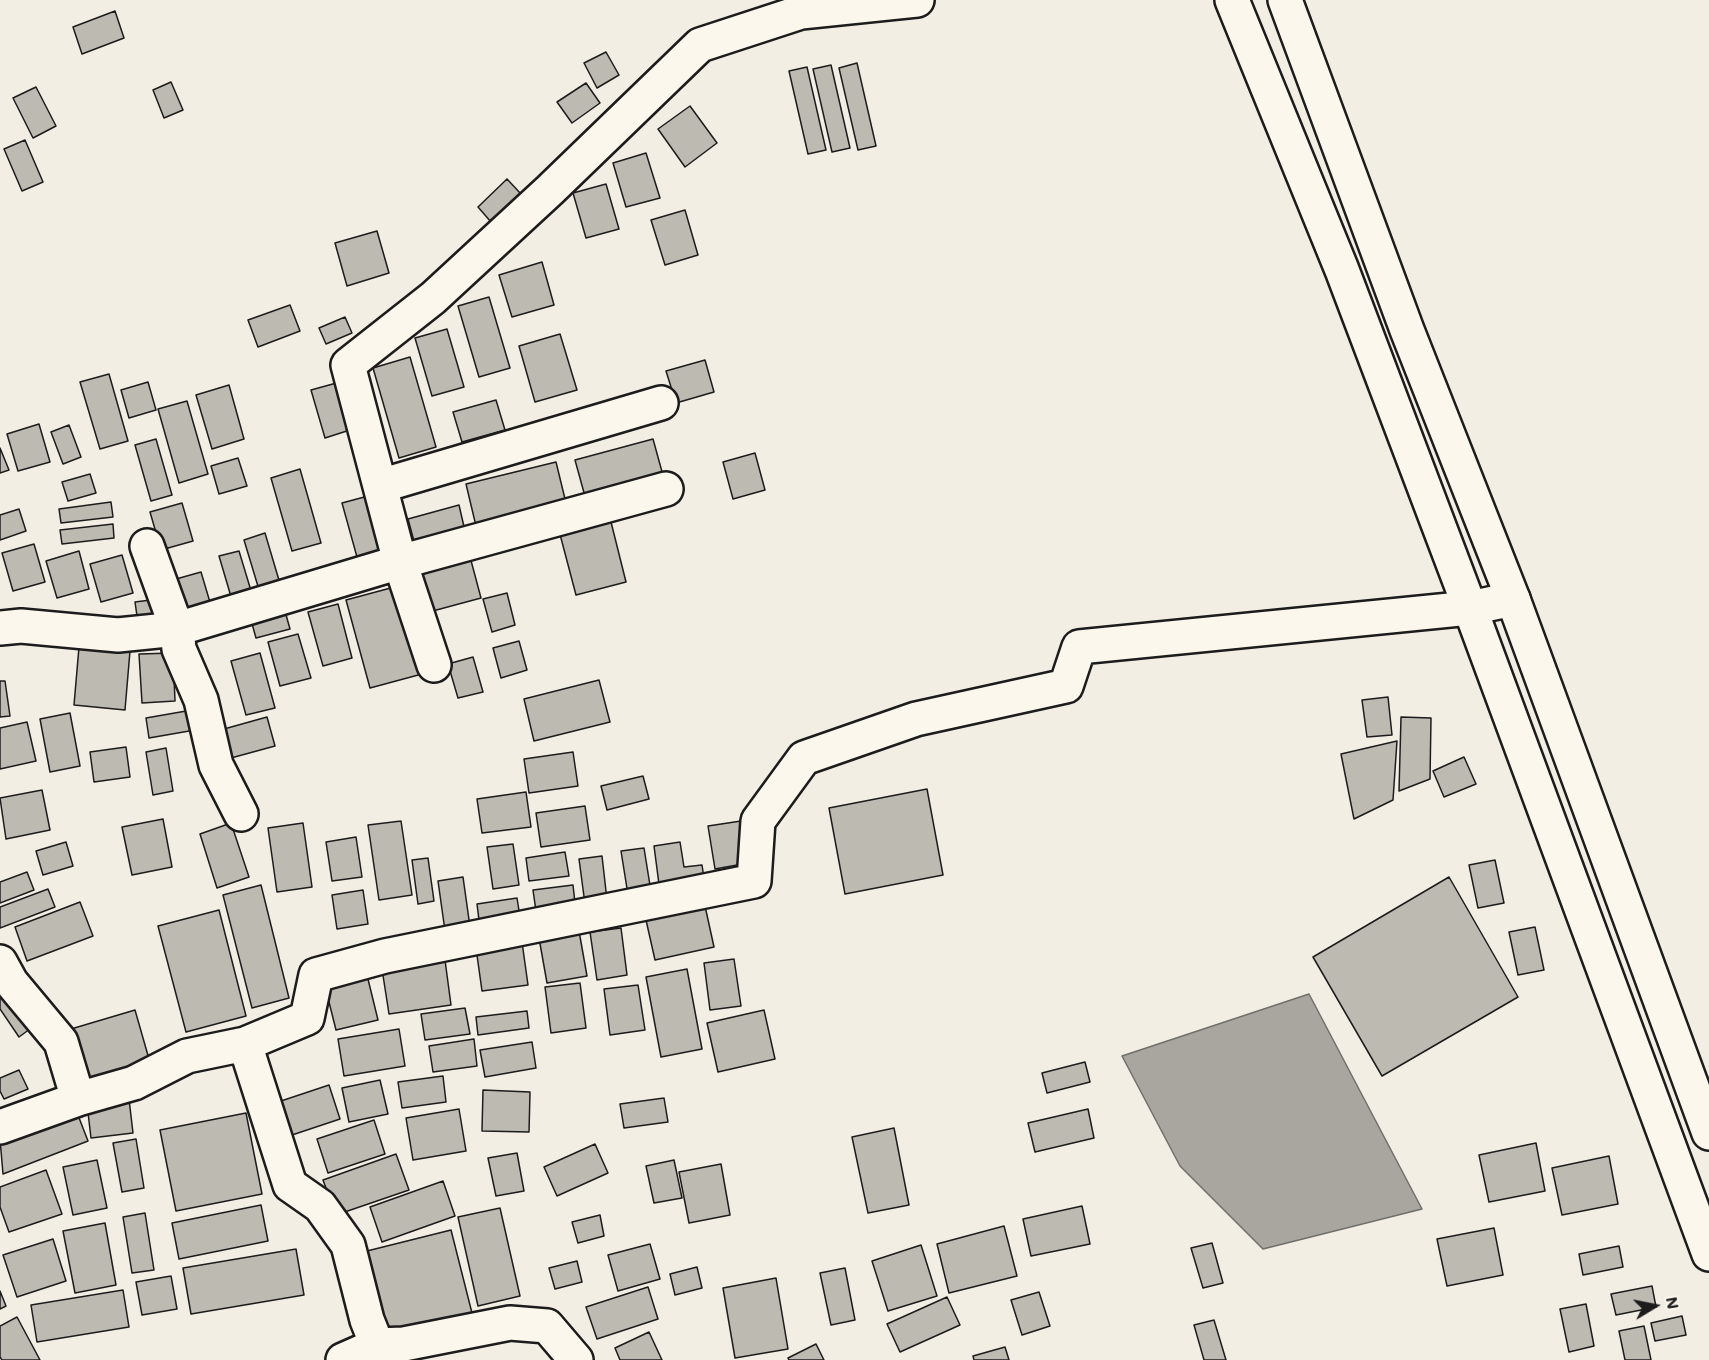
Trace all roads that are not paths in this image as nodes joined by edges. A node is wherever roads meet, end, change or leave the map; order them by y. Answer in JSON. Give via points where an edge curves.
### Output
{"nodes":[{"id":1,"x":917,"y":0,"type":"edge"},
{"id":2,"x":1232,"y":0,"type":"edge"},
{"id":3,"x":1285,"y":0,"type":"edge"},
{"id":4,"x":661,"y":403,"type":"dead end"},
{"id":5,"x":380,"y":486,"type":"junction"},
{"id":6,"x":666,"y":489,"type":"dead end"},
{"id":7,"x":147,"y":546,"type":"dead end"},
{"id":8,"x":400,"y":562,"type":"junction"},
{"id":9,"x":1513,"y":599,"type":"junction"},
{"id":10,"x":1470,"y":608,"type":"junction"},
{"id":11,"x":0,"y":628,"type":"edge"},
{"id":12,"x":177,"y":629,"type":"junction"},
{"id":13,"x":434,"y":665,"type":"dead end"},
{"id":14,"x":241,"y":814,"type":"dead end"},
{"id":15,"x":0,"y":962,"type":"edge"},
{"id":16,"x":245,"y":1044,"type":"junction"},
{"id":17,"x":78,"y":1099,"type":"junction"},
{"id":18,"x":0,"y":1127,"type":"edge"},
{"id":19,"x":1709,"y":1133,"type":"edge"},
{"id":20,"x":1709,"y":1254,"type":"edge"},
{"id":21,"x":377,"y":1345,"type":"junction"},
{"id":22,"x":344,"y":1360,"type":"edge"},
{"id":23,"x":576,"y":1360,"type":"edge"}],
"edges":[{"from":1,"to":5,"type":"street","via":[[801,12],[700,45],[433,298],[348,364]]},
{"from":2,"to":10,"type":"street","via":[[1342,270]]},
{"from":3,"to":9,"type":"street","via":[[1407,330]]},
{"from":4,"to":5,"type":"street"},
{"from":5,"to":8,"type":"street"},
{"from":6,"to":8,"type":"street"},
{"from":7,"to":12,"type":"street"},
{"from":8,"to":12,"type":"street"},
{"from":8,"to":13,"type":"street"},
{"from":9,"to":10,"type":"street"},
{"from":9,"to":19,"type":"street"},
{"from":10,"to":16,"type":"street","via":[[1079,647],[1066,686],[916,719],[804,758],[758,821],[754,880],[385,956],[316,975],[307,1018]]},
{"from":10,"to":20,"type":"street"},
{"from":11,"to":12,"type":"street","via":[[21,626],[118,635]]},
{"from":12,"to":14,"type":"street","via":[[179,649],[201,700],[216,765]]},
{"from":15,"to":17,"type":"street","via":[[11,982],[61,1042]]},
{"from":16,"to":17,"type":"street","via":[[187,1056],[134,1083]]},
{"from":16,"to":21,"type":"street","via":[[290,1185],[320,1206],[348,1245]]},
{"from":17,"to":18,"type":"street"},
{"from":21,"to":22,"type":"street"},
{"from":21,"to":23,"type":"street","via":[[404,1344],[510,1323],[538,1325],[547,1326]]}]}
